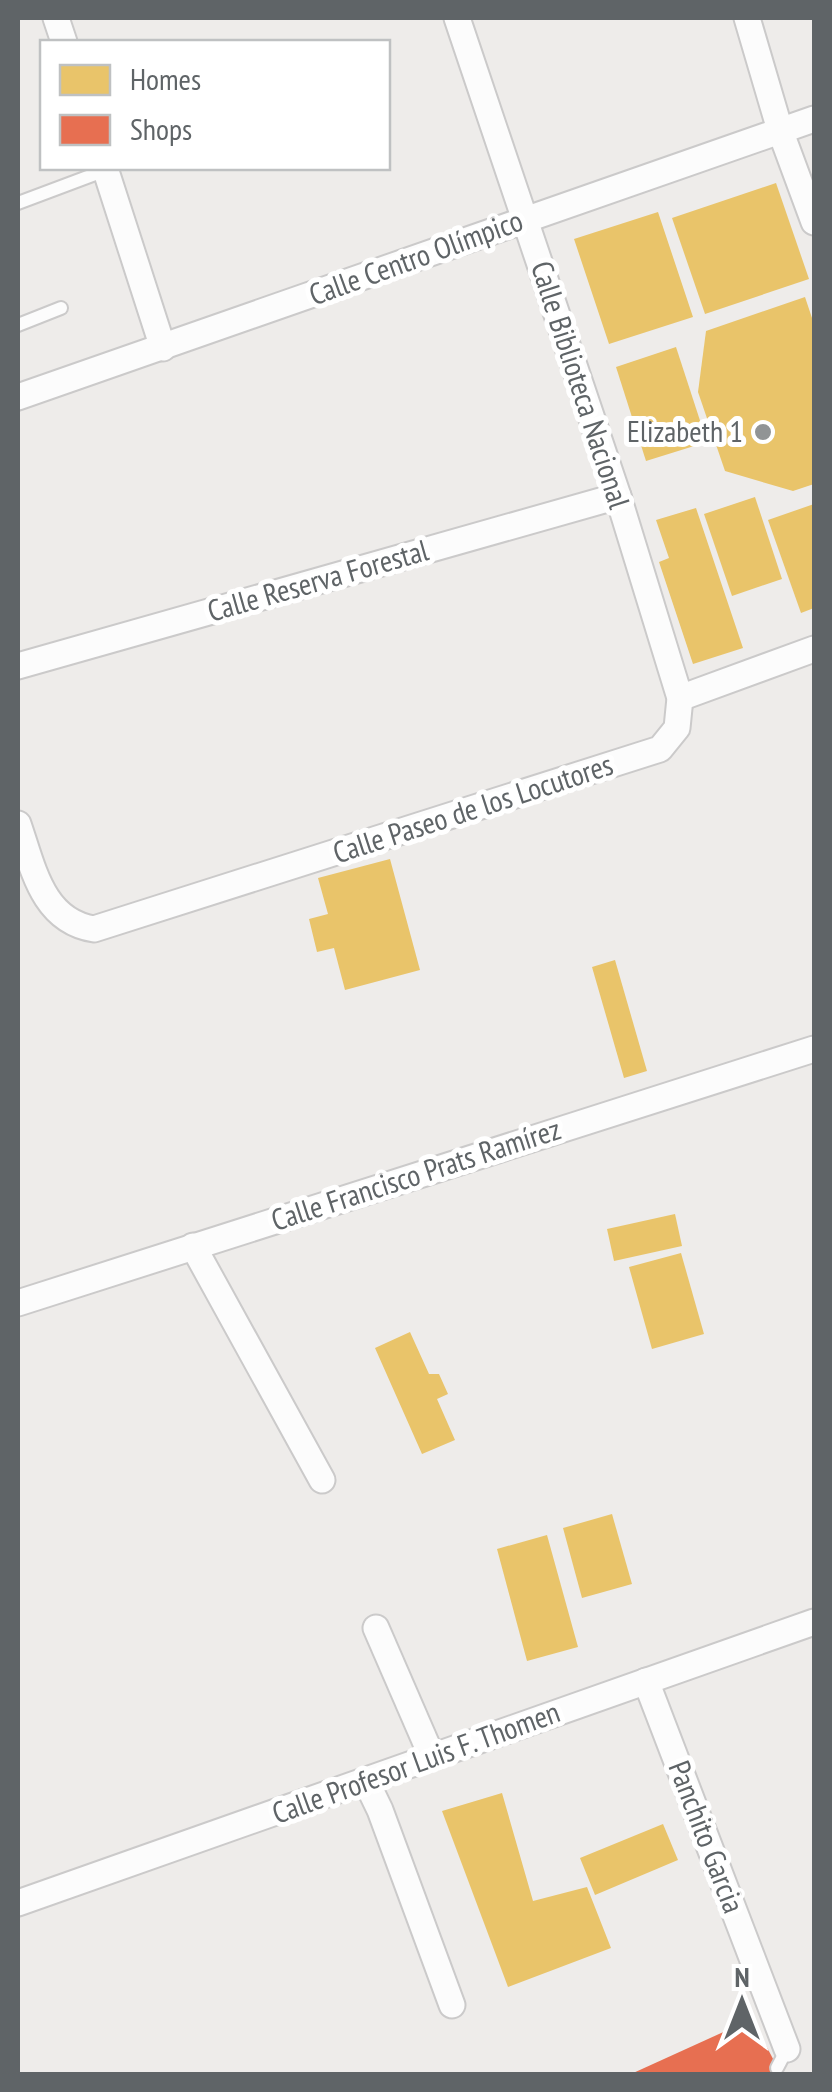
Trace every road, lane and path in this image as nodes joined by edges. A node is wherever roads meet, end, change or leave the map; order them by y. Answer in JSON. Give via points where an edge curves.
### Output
{"nodes":[{"id":1,"x":457,"y":18,"type":"edge"},
{"id":2,"x":747,"y":18,"type":"edge"},
{"id":3,"x":814,"y":118,"type":"edge"},
{"id":4,"x":780,"y":130,"type":"junction"},
{"id":5,"x":102,"y":170,"type":"edge"},
{"id":6,"x":105,"y":170,"type":"edge"},
{"id":7,"x":18,"y":203,"type":"edge"},
{"id":8,"x":524,"y":219,"type":"junction"},
{"id":9,"x":814,"y":222,"type":"edge"},
{"id":10,"x":62,"y":308,"type":"dead end"},
{"id":11,"x":18,"y":325,"type":"edge"},
{"id":12,"x":164,"y":348,"type":"junction"},
{"id":13,"x":18,"y":397,"type":"edge"},
{"id":14,"x":618,"y":496,"type":"junction"},
{"id":15,"x":814,"y":649,"type":"edge"},
{"id":16,"x":18,"y":666,"type":"edge"},
{"id":17,"x":680,"y":698,"type":"junction"},
{"id":18,"x":18,"y":824,"type":"edge"},
{"id":19,"x":814,"y":1049,"type":"edge"},
{"id":20,"x":192,"y":1246,"type":"junction"},
{"id":21,"x":18,"y":1302,"type":"edge"},
{"id":22,"x":322,"y":1480,"type":"dead end"},
{"id":23,"x":814,"y":1622,"type":"edge"},
{"id":24,"x":376,"y":1628,"type":"dead end"},
{"id":25,"x":646,"y":1680,"type":"junction"},
{"id":26,"x":432,"y":1758,"type":"junction"},
{"id":27,"x":366,"y":1781,"type":"junction"},
{"id":28,"x":18,"y":1903,"type":"edge"},
{"id":29,"x":452,"y":2006,"type":"dead end"},
{"id":30,"x":782,"y":2059,"type":"dead end"}],
"edges":[{"from":1,"to":8,"type":"street","name":"Calle Biblioteca Nacional"},
{"from":2,"to":4,"type":"street"},
{"from":3,"to":4,"type":"street","name":"Calle Centro Olímpico"},
{"from":4,"to":8,"type":"street","name":"Calle Centro Olímpico"},
{"from":4,"to":9,"type":"street"},
{"from":5,"to":7,"type":"lane"},
{"from":6,"to":12,"type":"street"},
{"from":8,"to":12,"type":"street","name":"Calle Centro Olímpico"},
{"from":8,"to":14,"type":"street","name":"Calle Biblioteca Nacional"},
{"from":10,"to":11,"type":"lane"},
{"from":12,"to":13,"type":"street","name":"Calle Centro Olímpico"},
{"from":14,"to":16,"type":"street","name":"Calle Reserva Forestal"},
{"from":14,"to":17,"type":"street","name":"Calle Biblioteca Nacional"},
{"from":15,"to":17,"type":"street"},
{"from":17,"to":18,"type":"street","name":"Calle Paseo de los Locutores","via":[[678,728],[660,749],[94,929],[68,921],[43,894]]},
{"from":19,"to":20,"type":"street","name":"Calle Francisco Prats Ramírez"},
{"from":20,"to":21,"type":"street","name":"Calle Francisco Prats Ramírez"},
{"from":20,"to":22,"type":"street"},
{"from":23,"to":25,"type":"street","name":"Calle Profesor Luis F. Thomen"},
{"from":24,"to":26,"type":"street"},
{"from":25,"to":26,"type":"street","name":"Calle Profesor Luis F. Thomen"},
{"from":25,"to":30,"type":"street","name":"Panchito Garcia"},
{"from":26,"to":27,"type":"street","name":"Calle Profesor Luis F. Thomen"},
{"from":27,"to":28,"type":"street","name":"Calle Profesor Luis F. Thomen"},
{"from":27,"to":29,"type":"street"}]}
